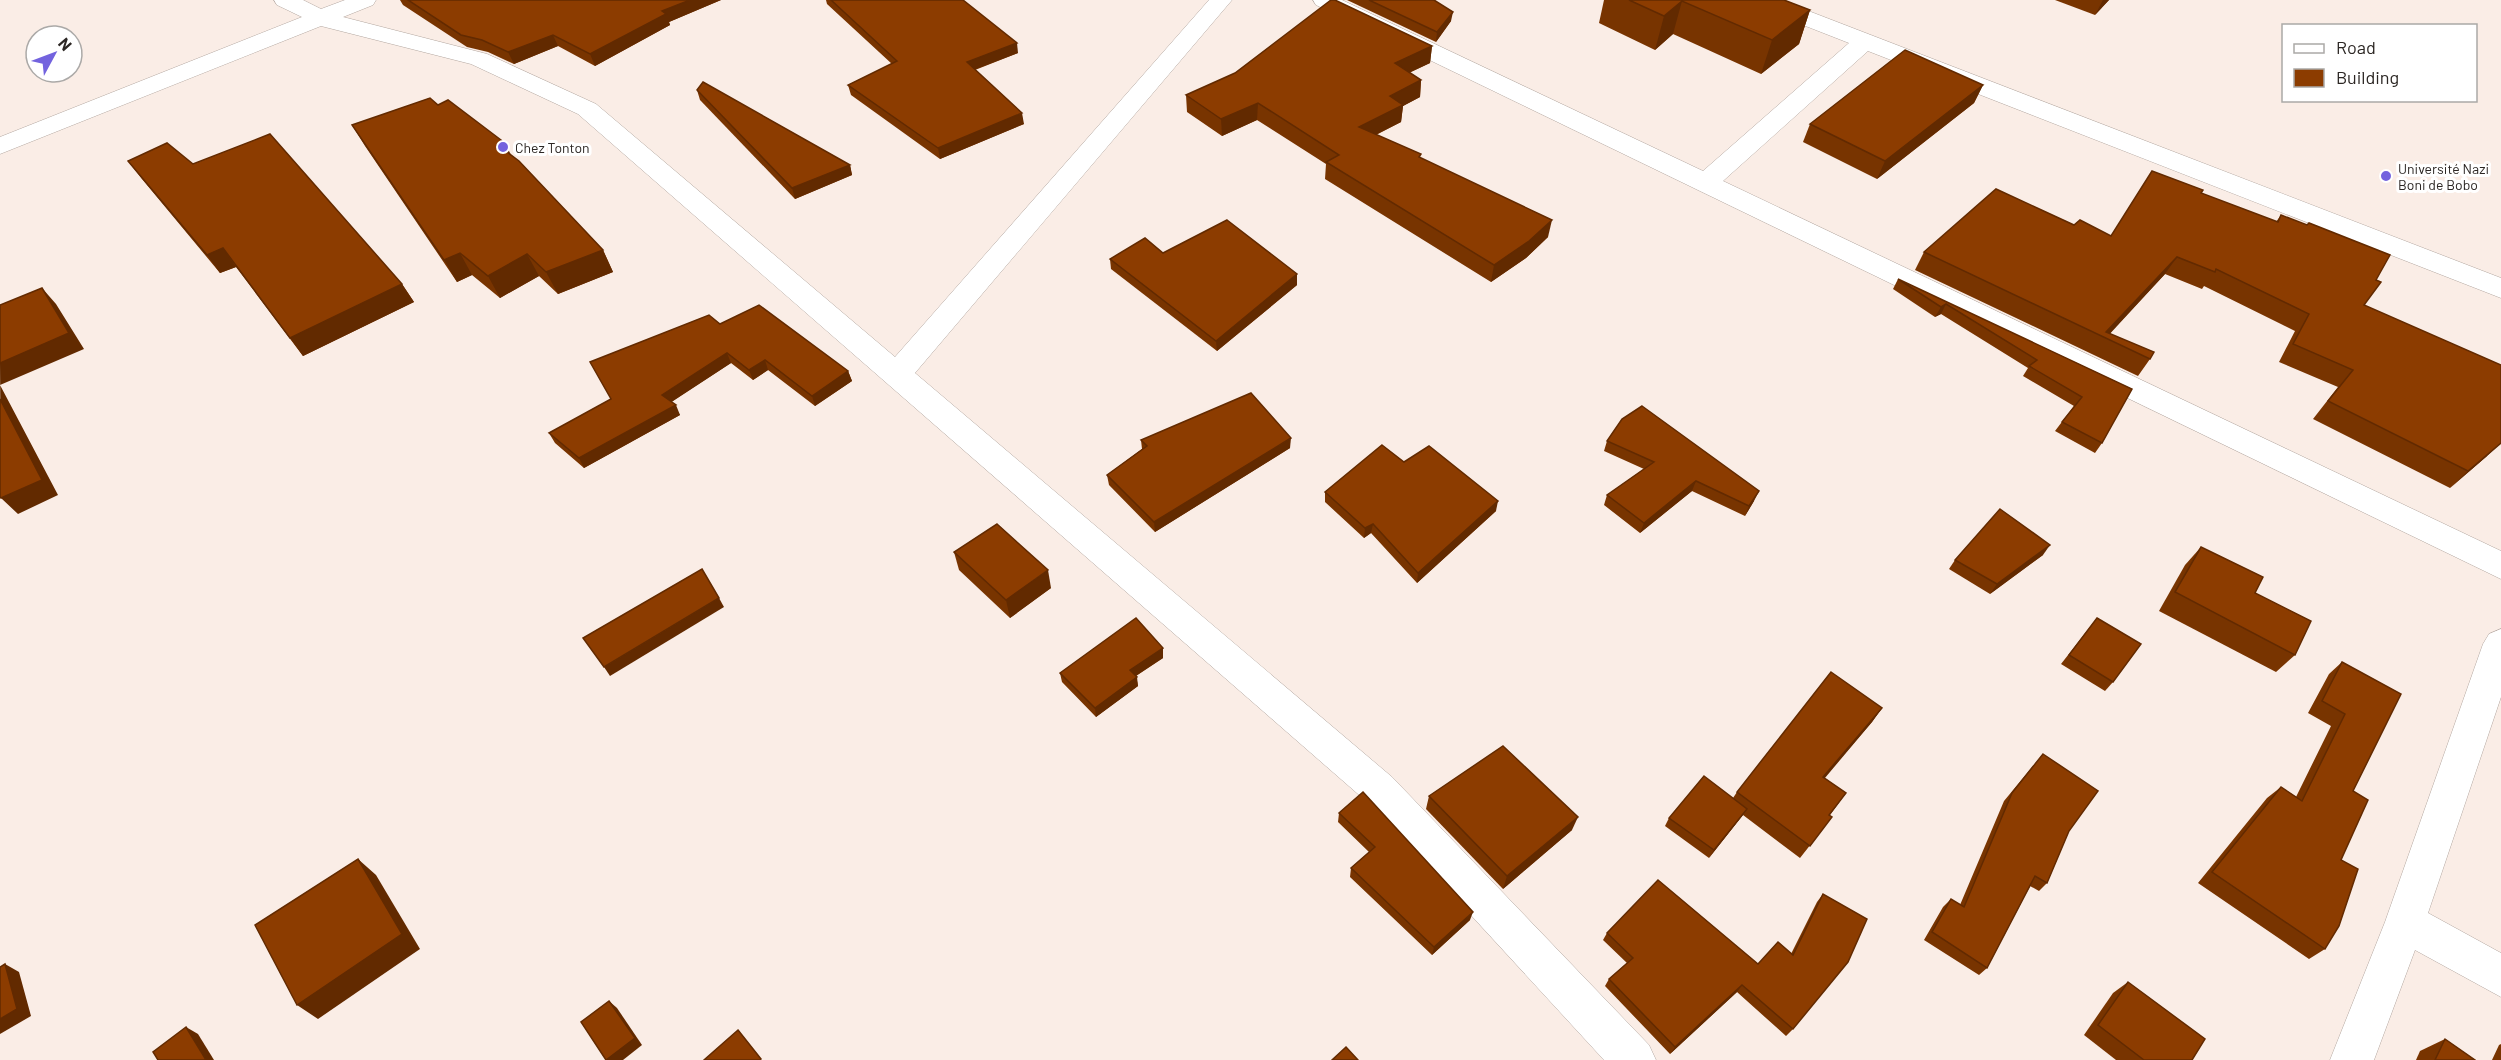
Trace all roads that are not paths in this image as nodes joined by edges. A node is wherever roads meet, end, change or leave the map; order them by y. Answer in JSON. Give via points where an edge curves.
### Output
{"nodes":[{"id":1,"x":285,"y":0,"type":"edge"},
{"id":2,"x":366,"y":0,"type":"edge"},
{"id":3,"x":1221,"y":0,"type":"edge"},
{"id":4,"x":1324,"y":0,"type":"edge"},
{"id":5,"x":1760,"y":0,"type":"edge"},
{"id":6,"x":321,"y":18,"type":"junction"},
{"id":7,"x":1865,"y":41,"type":"junction"},
{"id":8,"x":0,"y":146,"type":"edge"},
{"id":9,"x":1705,"y":183,"type":"junction"},
{"id":10,"x":2501,"y":289,"type":"edge"},
{"id":11,"x":897,"y":374,"type":"junction"},
{"id":12,"x":2501,"y":566,"type":"edge"},
{"id":13,"x":2501,"y":644,"type":"edge"},
{"id":14,"x":2404,"y":922,"type":"junction"},
{"id":15,"x":2501,"y":976,"type":"edge"},
{"id":16,"x":1634,"y":1060,"type":"edge"},
{"id":17,"x":2352,"y":1060,"type":"edge"}],
"edges":[{"from":1,"to":6,"type":"street"},
{"from":2,"to":6,"type":"street"},
{"from":3,"to":11,"type":"street"},
{"from":4,"to":9,"type":"street"},
{"from":5,"to":7,"type":"street"},
{"from":6,"to":8,"type":"street"},
{"from":6,"to":11,"type":"street","via":[[479,59],[587,109]]},
{"from":7,"to":9,"type":"street"},
{"from":7,"to":10,"type":"street"},
{"from":9,"to":12,"type":"street"},
{"from":11,"to":16,"type":"street","via":[[1379,789]]},
{"from":13,"to":14,"type":"street"},
{"from":14,"to":15,"type":"street"},
{"from":14,"to":17,"type":"street"}]}
